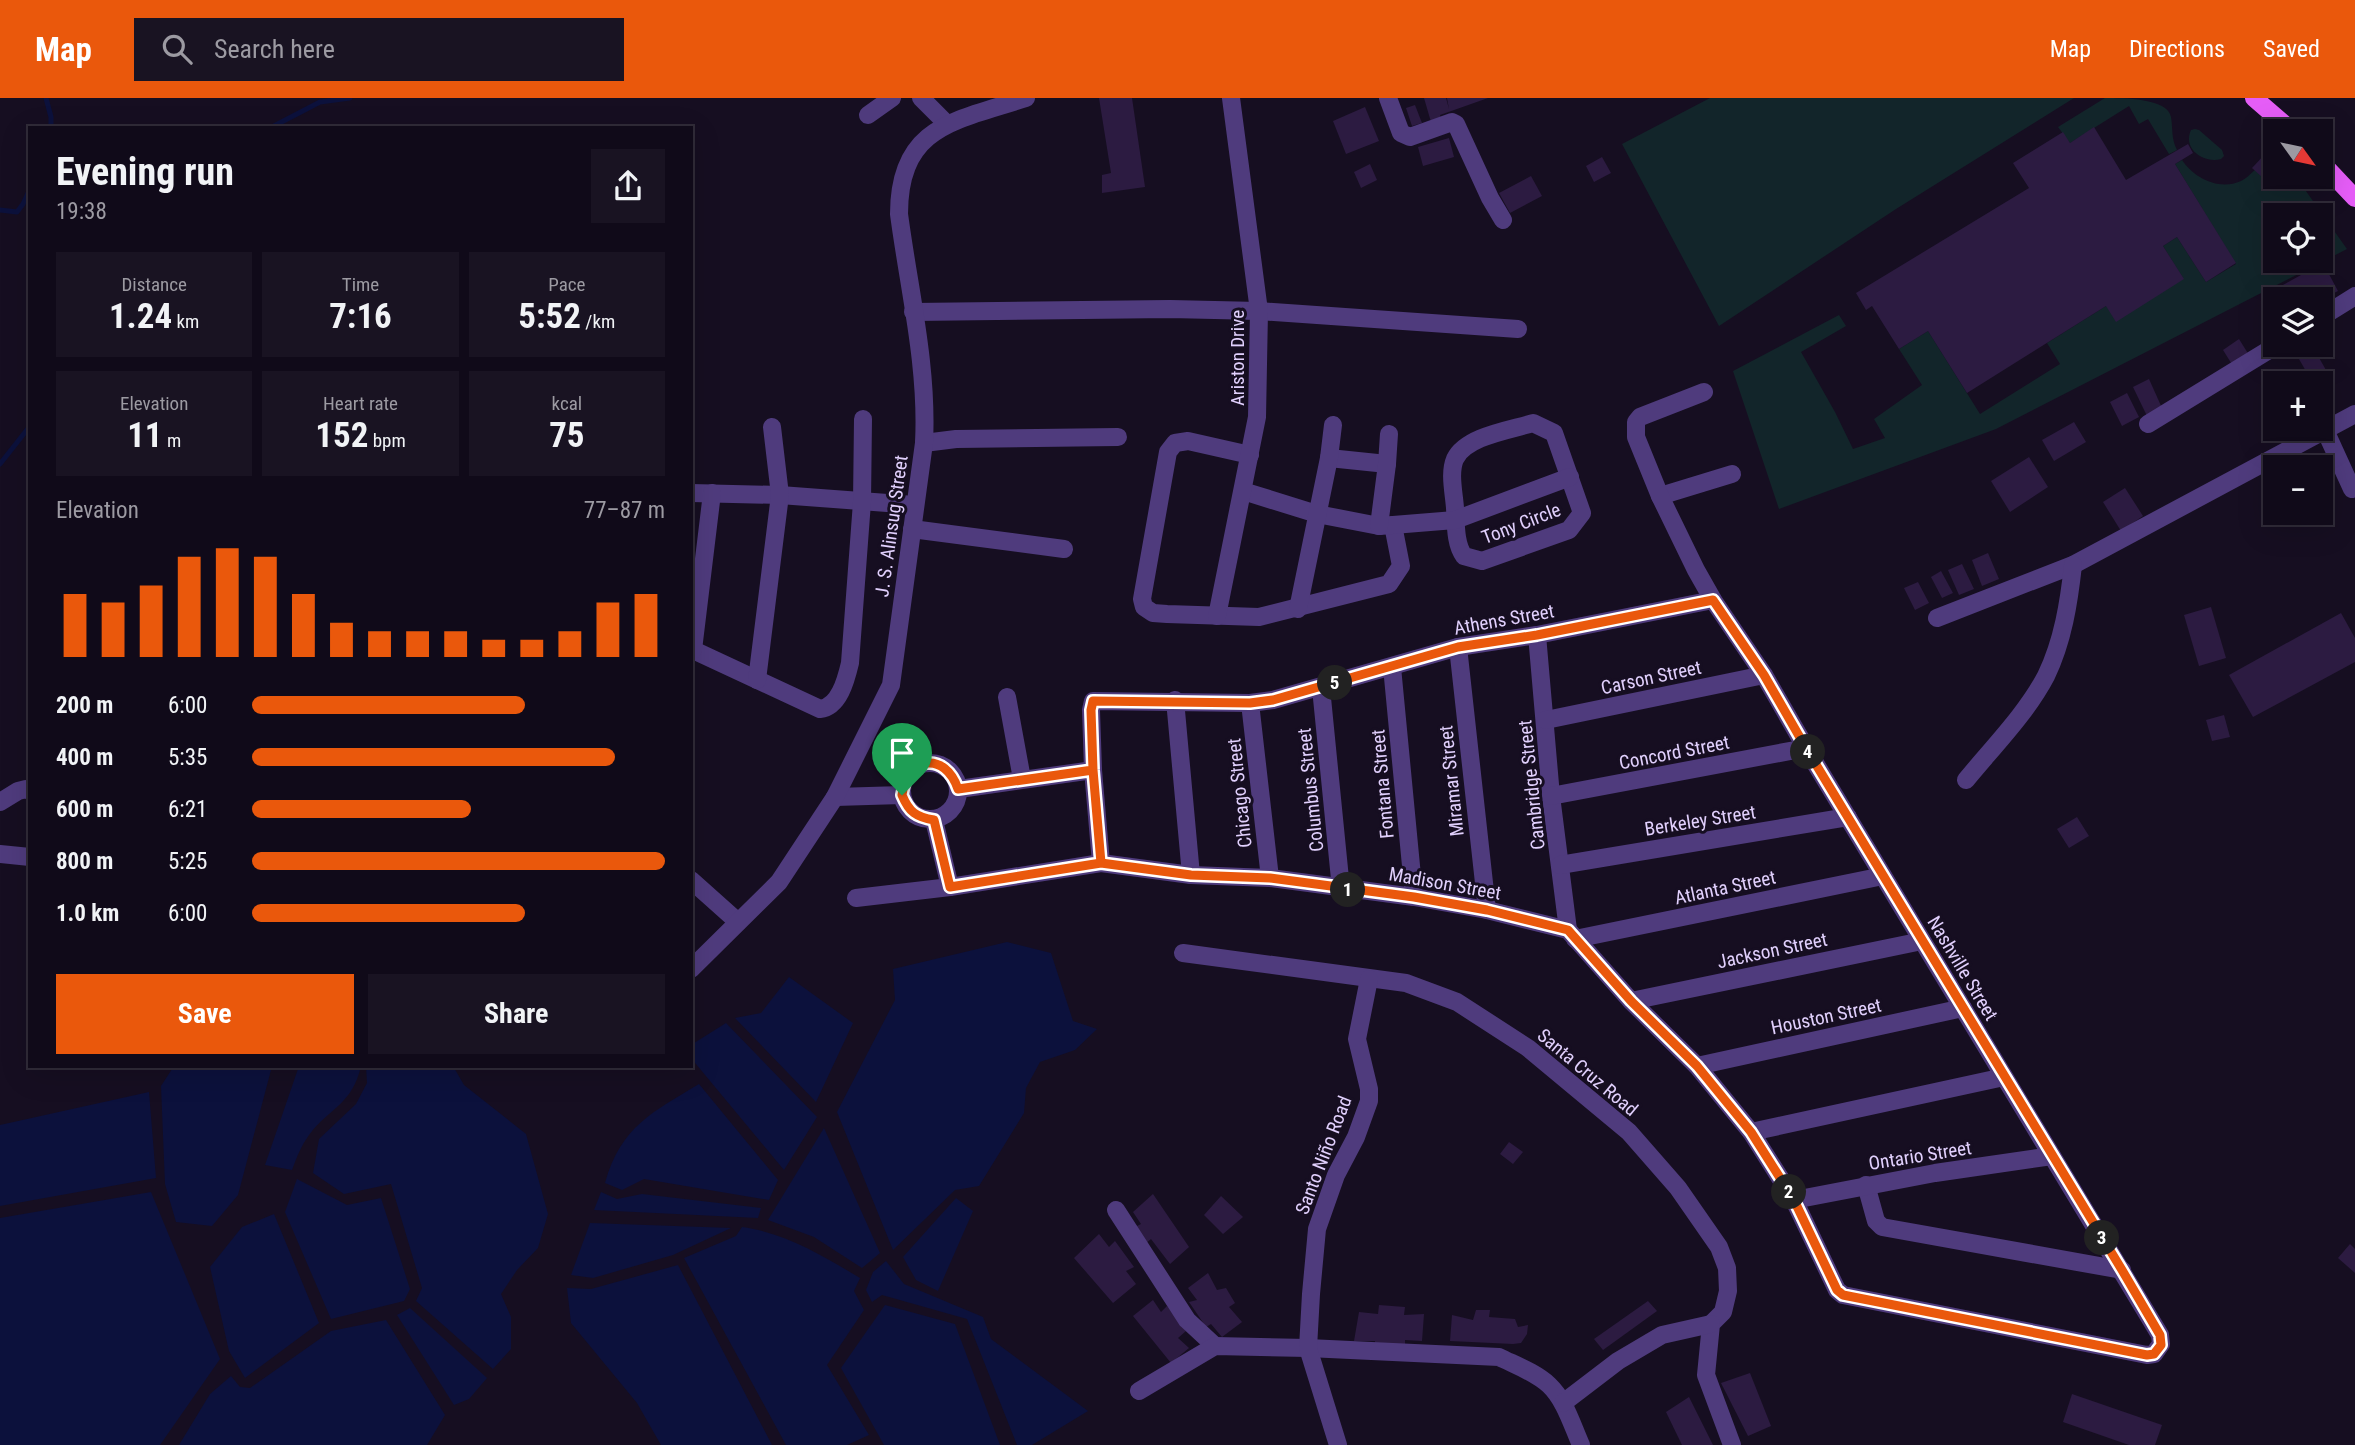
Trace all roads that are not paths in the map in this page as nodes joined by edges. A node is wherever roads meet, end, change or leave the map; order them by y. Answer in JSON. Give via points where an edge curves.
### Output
{"nodes":[{"id":1,"x":892,"y":98,"type":"edge"},
{"id":2,"x":920,"y":98,"type":"edge"},
{"id":3,"x":1026,"y":98,"type":"edge"},
{"id":4,"x":1231,"y":98,"type":"edge"},
{"id":5,"x":1388,"y":98,"type":"edge"},
{"id":6,"x":2254,"y":98,"type":"edge"},
{"id":7,"x":868,"y":115,"type":"dead end"},
{"id":8,"x":2278,"y":119,"type":"edge"},
{"id":9,"x":947,"y":124,"type":"junction"},
{"id":10,"x":2333,"y":175,"type":"edge"},
{"id":11,"x":2355,"y":198,"type":"edge"},
{"id":12,"x":1503,"y":220,"type":"dead end"},
{"id":13,"x":2355,"y":296,"type":"edge"},
{"id":14,"x":2333,"y":310,"type":"edge"},
{"id":15,"x":1259,"y":311,"type":"junction"},
{"id":16,"x":913,"y":312,"type":"junction"},
{"id":17,"x":1518,"y":329,"type":"dead end"},
{"id":18,"x":2263,"y":354,"type":"edge"},
{"id":19,"x":1704,"y":392,"type":"dead end"},
{"id":20,"x":2355,"y":414,"type":"edge"},
{"id":21,"x":863,"y":419,"type":"dead end"},
{"id":22,"x":2148,"y":424,"type":"dead end"},
{"id":23,"x":1333,"y":425,"type":"dead end"},
{"id":24,"x":2333,"y":426,"type":"edge"},
{"id":25,"x":772,"y":427,"type":"dead end"},
{"id":26,"x":1389,"y":434,"type":"dead end"},
{"id":27,"x":1118,"y":437,"type":"dead end"},
{"id":28,"x":2304,"y":441,"type":"edge"},
{"id":29,"x":2330,"y":441,"type":"edge"},
{"id":30,"x":924,"y":443,"type":"junction"},
{"id":31,"x":1250,"y":455,"type":"junction"},
{"id":32,"x":1329,"y":458,"type":"junction"},
{"id":33,"x":1387,"y":464,"type":"junction"},
{"id":34,"x":1732,"y":474,"type":"dead end"},
{"id":35,"x":1570,"y":477,"type":"junction"},
{"id":36,"x":2352,"y":489,"type":"dead end"},
{"id":37,"x":1243,"y":491,"type":"junction"},
{"id":38,"x":693,"y":493,"type":"edge"},
{"id":39,"x":712,"y":493,"type":"junction"},
{"id":40,"x":780,"y":495,"type":"junction"},
{"id":41,"x":1660,"y":496,"type":"junction"},
{"id":42,"x":862,"y":502,"type":"junction"},
{"id":43,"x":914,"y":505,"type":"junction"},
{"id":44,"x":1317,"y":514,"type":"junction"},
{"id":45,"x":1455,"y":520,"type":"junction"},
{"id":46,"x":1386,"y":525,"type":"junction"},
{"id":47,"x":912,"y":529,"type":"junction"},
{"id":48,"x":1064,"y":549,"type":"dead end"},
{"id":49,"x":2073,"y":565,"type":"junction"},
{"id":50,"x":1713,"y":600,"type":"junction"},
{"id":51,"x":1297,"y":609,"type":"junction"},
{"id":52,"x":1217,"y":616,"type":"junction"},
{"id":53,"x":1937,"y":618,"type":"dead end"},
{"id":54,"x":1537,"y":635,"type":"junction"},
{"id":55,"x":693,"y":641,"type":"edge"},
{"id":56,"x":1458,"y":647,"type":"junction"},
{"id":57,"x":693,"y":649,"type":"edge"},
{"id":58,"x":1392,"y":667,"type":"junction"},
{"id":59,"x":1764,"y":675,"type":"junction"},
{"id":60,"x":757,"y":680,"type":"junction"},
{"id":61,"x":1321,"y":688,"type":"junction"},
{"id":62,"x":1007,"y":697,"type":"dead end"},
{"id":63,"x":1175,"y":700,"type":"junction"},
{"id":64,"x":1250,"y":703,"type":"junction"},
{"id":65,"x":1546,"y":720,"type":"junction"},
{"id":66,"x":1806,"y":748,"type":"junction"},
{"id":67,"x":1093,"y":770,"type":"junction"},
{"id":68,"x":1021,"y":779,"type":"junction"},
{"id":69,"x":1966,"y":780,"type":"dead end"},
{"id":70,"x":958,"y":789,"type":"junction"},
{"id":71,"x":28,"y":790,"type":"edge"},
{"id":72,"x":902,"y":795,"type":"junction"},
{"id":73,"x":1551,"y":796,"type":"junction"},
{"id":74,"x":835,"y":797,"type":"junction"},
{"id":75,"x":0,"y":802,"type":"edge"},
{"id":76,"x":1847,"y":817,"type":"junction"},
{"id":77,"x":934,"y":820,"type":"junction"},
{"id":78,"x":0,"y":854,"type":"edge"},
{"id":79,"x":28,"y":857,"type":"edge"},
{"id":80,"x":1101,"y":863,"type":"junction"},
{"id":81,"x":1560,"y":865,"type":"junction"},
{"id":82,"x":1191,"y":875,"type":"junction"},
{"id":83,"x":1883,"y":876,"type":"junction"},
{"id":84,"x":1270,"y":878,"type":"junction"},
{"id":85,"x":693,"y":882,"type":"edge"},
{"id":86,"x":950,"y":887,"type":"junction"},
{"id":87,"x":1341,"y":889,"type":"junction"},
{"id":88,"x":1414,"y":897,"type":"junction"},
{"id":89,"x":856,"y":898,"type":"dead end"},
{"id":90,"x":1487,"y":910,"type":"junction"},
{"id":91,"x":738,"y":922,"type":"junction"},
{"id":92,"x":1572,"y":935,"type":"junction"},
{"id":93,"x":1922,"y":941,"type":"junction"},
{"id":94,"x":1183,"y":953,"type":"dead end"},
{"id":95,"x":693,"y":967,"type":"edge"},
{"id":96,"x":1369,"y":979,"type":"junction"},
{"id":97,"x":1631,"y":1001,"type":"junction"},
{"id":98,"x":1963,"y":1008,"type":"junction"},
{"id":99,"x":1697,"y":1066,"type":"junction"},
{"id":100,"x":2004,"y":1077,"type":"junction"},
{"id":101,"x":1751,"y":1132,"type":"junction"},
{"id":102,"x":2052,"y":1156,"type":"junction"},
{"id":103,"x":1866,"y":1185,"type":"junction"},
{"id":104,"x":1794,"y":1200,"type":"junction"},
{"id":105,"x":1116,"y":1210,"type":"dead end"},
{"id":106,"x":2122,"y":1270,"type":"junction"},
{"id":107,"x":1711,"y":1324,"type":"junction"},
{"id":108,"x":1215,"y":1346,"type":"junction"},
{"id":109,"x":1308,"y":1348,"type":"junction"},
{"id":110,"x":1139,"y":1391,"type":"dead end"},
{"id":111,"x":1563,"y":1403,"type":"junction"},
{"id":112,"x":1338,"y":1445,"type":"edge"},
{"id":113,"x":1581,"y":1445,"type":"edge"},
{"id":114,"x":1732,"y":1445,"type":"edge"}],
"edges":[{"from":1,"to":7,"type":"street"},
{"from":2,"to":9,"type":"street"},
{"from":3,"to":9,"type":"street","name":"J. S. Alinsug Street"},
{"from":4,"to":15,"type":"street","name":"Ariston Drive"},
{"from":5,"to":12,"type":"street","via":[[1405,136],[1456,124]]},
{"from":6,"to":8,"type":"main road"},
{"from":9,"to":16,"type":"street","name":"J. S. Alinsug Street","via":[[918,147],[909,161],[900,195]]},
{"from":10,"to":11,"type":"main road"},
{"from":13,"to":14,"type":"street"},
{"from":15,"to":16,"type":"street"},
{"from":15,"to":17,"type":"street"},
{"from":15,"to":31,"type":"street","name":"Ariston Drive","via":[[1258,417]]},
{"from":16,"to":30,"type":"street","name":"J. S. Alinsug Street","via":[[926,407]]},
{"from":18,"to":22,"type":"street"},
{"from":19,"to":41,"type":"street","name":"Nashville Street","via":[[1636,422],[1636,437]]},
{"from":20,"to":24,"type":"street"},
{"from":21,"to":42,"type":"street"},
{"from":23,"to":32,"type":"street"},
{"from":25,"to":40,"type":"street"},
{"from":26,"to":33,"type":"street"},
{"from":27,"to":30,"type":"street"},
{"from":28,"to":49,"type":"street"},
{"from":29,"to":36,"type":"street"},
{"from":30,"to":43,"type":"street","name":"J. S. Alinsug Street"},
{"from":31,"to":37,"type":"street","name":"Ariston Drive"},
{"from":31,"to":52,"type":"street","via":[[1188,441],[1178,441],[1168,452],[1144,607],[1153,613]]},
{"from":32,"to":33,"type":"street"},
{"from":32,"to":44,"type":"street"},
{"from":33,"to":46,"type":"street"},
{"from":34,"to":41,"type":"street"},
{"from":35,"to":45,"type":"street"},
{"from":35,"to":45,"type":"street","name":"Tony Circle","via":[[1582,513],[1569,530],[1482,561],[1459,550]]},
{"from":35,"to":45,"type":"street","name":"Tony Circle","via":[[1554,433],[1542,425],[1533,423],[1472,441],[1455,460]]},
{"from":37,"to":44,"type":"street"},
{"from":37,"to":52,"type":"street","name":"Ariston Drive"},
{"from":38,"to":39,"type":"street"},
{"from":39,"to":40,"type":"street"},
{"from":39,"to":55,"type":"street"},
{"from":40,"to":42,"type":"street"},
{"from":40,"to":60,"type":"street"},
{"from":41,"to":50,"type":"street","name":"Nashville Street"},
{"from":42,"to":43,"type":"street"},
{"from":42,"to":60,"type":"street","via":[[849,663],[834,703],[820,709]]},
{"from":43,"to":47,"type":"street","name":"J. S. Alinsug Street"},
{"from":44,"to":46,"type":"street"},
{"from":44,"to":51,"type":"street"},
{"from":45,"to":46,"type":"street"},
{"from":46,"to":51,"type":"street","via":[[1401,566],[1389,584]]},
{"from":47,"to":48,"type":"street"},
{"from":47,"to":74,"type":"street","name":"J. S. Alinsug Street","via":[[891,685]]},
{"from":49,"to":53,"type":"street"},
{"from":49,"to":69,"type":"street","via":[[2067,615],[2046,676]]},
{"from":50,"to":54,"type":"street","name":"Athens Street"},
{"from":50,"to":59,"type":"street","name":"Nashville Street"},
{"from":51,"to":52,"type":"street","via":[[1259,617]]},
{"from":54,"to":56,"type":"street","name":"Athens Street"},
{"from":54,"to":65,"type":"street","name":"Cambridge Street"},
{"from":56,"to":58,"type":"street","name":"Athens Street"},
{"from":56,"to":90,"type":"street","name":"Miramar Street"},
{"from":57,"to":60,"type":"street"},
{"from":58,"to":61,"type":"street","name":"Athens Street"},
{"from":58,"to":88,"type":"street","name":"Fontana Street"},
{"from":59,"to":65,"type":"street","name":"Carson Street"},
{"from":59,"to":66,"type":"street","name":"Nashville Street"},
{"from":61,"to":64,"type":"street","name":"Athens Street"},
{"from":61,"to":87,"type":"street","name":"Columbus Street"},
{"from":62,"to":68,"type":"street"},
{"from":63,"to":64,"type":"street","name":"Athens Street"},
{"from":63,"to":67,"type":"street","name":"Athens Street","via":[[1098,699],[1091,705]]},
{"from":63,"to":82,"type":"street"},
{"from":64,"to":84,"type":"street","name":"Chicago Street"},
{"from":65,"to":73,"type":"street","name":"Cambridge Street"},
{"from":66,"to":73,"type":"street","name":"Concord Street"},
{"from":66,"to":76,"type":"street","name":"Nashville Street"},
{"from":67,"to":68,"type":"street"},
{"from":67,"to":80,"type":"street"},
{"from":68,"to":70,"type":"street"},
{"from":70,"to":72,"type":"street","via":[[953,775],[942,765],[927,763],[908,774]]},
{"from":70,"to":77,"type":"street","via":[[956,803]]},
{"from":71,"to":75,"type":"street"},
{"from":72,"to":74,"type":"street"},
{"from":72,"to":77,"type":"street","via":[[907,809],[919,818]]},
{"from":73,"to":81,"type":"street","name":"Cambridge Street"},
{"from":74,"to":91,"type":"street","name":"J. S. Alinsug Street","via":[[779,882]]},
{"from":76,"to":81,"type":"street","name":"Berkeley Street"},
{"from":76,"to":83,"type":"street","name":"Nashville Street"},
{"from":77,"to":86,"type":"street"},
{"from":78,"to":79,"type":"street"},
{"from":80,"to":82,"type":"street","name":"Madison Street"},
{"from":80,"to":86,"type":"street","name":"Madison Street"},
{"from":81,"to":92,"type":"street","name":"Cambridge Street"},
{"from":82,"to":84,"type":"street","name":"Madison Street"},
{"from":83,"to":92,"type":"street","name":"Atlanta Street"},
{"from":83,"to":93,"type":"street","name":"Nashville Street"},
{"from":84,"to":87,"type":"street","name":"Madison Street"},
{"from":85,"to":91,"type":"street"},
{"from":86,"to":89,"type":"street","name":"Madison Street"},
{"from":87,"to":88,"type":"street","name":"Madison Street"},
{"from":88,"to":90,"type":"street","name":"Madison Street"},
{"from":90,"to":92,"type":"street","name":"Madison Street"},
{"from":91,"to":95,"type":"street","name":"J. S. Alinsug Street"},
{"from":92,"to":97,"type":"street"},
{"from":93,"to":97,"type":"street","name":"Jackson Street"},
{"from":93,"to":98,"type":"street","name":"Nashville Street"},
{"from":94,"to":96,"type":"street","name":"Santa Cruz Road"},
{"from":96,"to":107,"type":"street","name":"Santa Cruz Road","via":[[1406,983],[1457,1002],[1528,1048],[1629,1132],[1678,1188],[1719,1247],[1727,1268],[1728,1291],[1723,1312]]},
{"from":96,"to":109,"type":"street","name":"Santo Niño Road","via":[[1357,1039],[1368,1101],[1317,1229]]},
{"from":97,"to":99,"type":"street"},
{"from":98,"to":99,"type":"street","name":"Houston Street"},
{"from":98,"to":100,"type":"street","name":"Nashville Street"},
{"from":99,"to":101,"type":"street"},
{"from":100,"to":101,"type":"street"},
{"from":100,"to":102,"type":"street","name":"Nashville Street"},
{"from":101,"to":104,"type":"street"},
{"from":102,"to":103,"type":"street","name":"Ontario Street"},
{"from":102,"to":106,"type":"street","name":"Nashville Street"},
{"from":103,"to":104,"type":"street","name":"Ontario Street"},
{"from":103,"to":106,"type":"street","via":[[1882,1227]]},
{"from":104,"to":106,"type":"street","name":"Nashville Street","via":[[1843,1295],[2147,1355],[2158,1350],[2160,1335]]},
{"from":105,"to":108,"type":"street","via":[[1187,1320]]},
{"from":107,"to":111,"type":"street","via":[[1662,1335]]},
{"from":107,"to":114,"type":"street","name":"Santa Cruz Road","via":[[1706,1374]]},
{"from":108,"to":109,"type":"street"},
{"from":108,"to":110,"type":"street"},
{"from":109,"to":111,"type":"street","via":[[1499,1357],[1549,1385]]},
{"from":109,"to":112,"type":"street"},
{"from":111,"to":113,"type":"street"}]}
